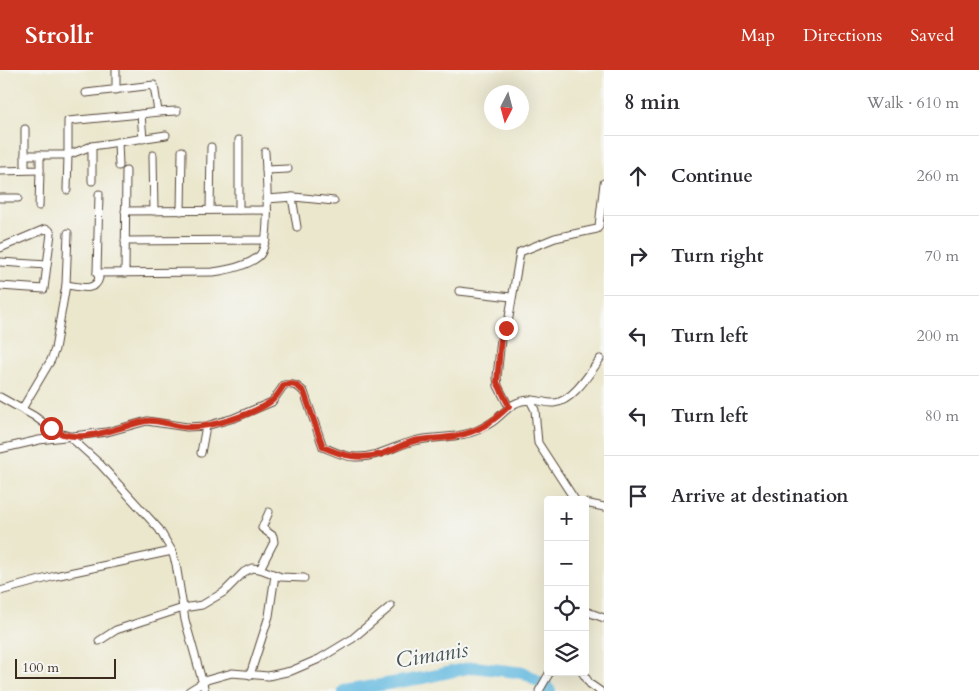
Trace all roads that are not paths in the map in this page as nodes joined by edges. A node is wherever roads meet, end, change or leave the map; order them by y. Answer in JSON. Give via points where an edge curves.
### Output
{"nodes":[{"id":1,"x":116,"y":70,"type":"edge"},
{"id":2,"x":116,"y":90,"type":"junction"},
{"id":3,"x":86,"y":93,"type":"dead end"},
{"id":4,"x":178,"y":111,"type":"dead end"},
{"id":5,"x":158,"y":112,"type":"junction"},
{"id":6,"x":141,"y":114,"type":"junction"},
{"id":7,"x":25,"y":129,"type":"dead end"},
{"id":8,"x":166,"y":135,"type":"dead end"},
{"id":9,"x":143,"y":139,"type":"junction"},
{"id":10,"x":239,"y":140,"type":"dead end"},
{"id":11,"x":118,"y":142,"type":"junction"},
{"id":12,"x":92,"y":146,"type":"junction"},
{"id":13,"x":211,"y":147,"type":"dead end"},
{"id":14,"x":182,"y":151,"type":"dead end"},
{"id":15,"x":265,"y":152,"type":"dead end"},
{"id":16,"x":26,"y":155,"type":"junction"},
{"id":17,"x":40,"y":155,"type":"junction"},
{"id":18,"x":68,"y":155,"type":"junction"},
{"id":19,"x":153,"y":155,"type":"dead end"},
{"id":20,"x":119,"y":166,"type":"dead end"},
{"id":21,"x":288,"y":169,"type":"dead end"},
{"id":22,"x":25,"y":170,"type":"junction"},
{"id":23,"x":40,"y":170,"type":"junction"},
{"id":24,"x":266,"y":170,"type":"junction"},
{"id":25,"x":126,"y":171,"type":"dead end"},
{"id":26,"x":0,"y":172,"type":"edge"},
{"id":27,"x":92,"y":181,"type":"dead end"},
{"id":28,"x":604,"y":184,"type":"edge"},
{"id":29,"x":67,"y":190,"type":"dead end"},
{"id":30,"x":99,"y":194,"type":"dead end"},
{"id":31,"x":292,"y":197,"type":"junction"},
{"id":32,"x":0,"y":198,"type":"edge"},
{"id":33,"x":18,"y":198,"type":"dead end"},
{"id":34,"x":266,"y":199,"type":"junction"},
{"id":35,"x":334,"y":201,"type":"dead end"},
{"id":36,"x":38,"y":206,"type":"dead end"},
{"id":37,"x":210,"y":210,"type":"junction"},
{"id":38,"x":238,"y":210,"type":"junction"},
{"id":39,"x":266,"y":210,"type":"junction"},
{"id":40,"x":125,"y":211,"type":"junction"},
{"id":41,"x":154,"y":211,"type":"junction"},
{"id":42,"x":181,"y":211,"type":"junction"},
{"id":43,"x":297,"y":226,"type":"dead end"},
{"id":44,"x":68,"y":232,"type":"dead end"},
{"id":45,"x":266,"y":240,"type":"junction"},
{"id":46,"x":125,"y":241,"type":"junction"},
{"id":47,"x":0,"y":248,"type":"edge"},
{"id":48,"x":0,"y":262,"type":"edge"},
{"id":49,"x":47,"y":264,"type":"junction"},
{"id":50,"x":97,"y":273,"type":"junction"},
{"id":51,"x":125,"y":273,"type":"junction"},
{"id":52,"x":66,"y":285,"type":"junction"},
{"id":53,"x":0,"y":286,"type":"edge"},
{"id":54,"x":459,"y":291,"type":"dead end"},
{"id":55,"x":512,"y":297,"type":"junction"},
{"id":56,"x":600,"y":359,"type":"dead end"},
{"id":57,"x":0,"y":397,"type":"edge"},
{"id":58,"x":530,"y":400,"type":"junction"},
{"id":59,"x":509,"y":406,"type":"junction"},
{"id":60,"x":22,"y":409,"type":"junction"},
{"id":61,"x":206,"y":426,"type":"junction"},
{"id":62,"x":67,"y":435,"type":"junction"},
{"id":63,"x":0,"y":450,"type":"edge"},
{"id":64,"x":201,"y":453,"type":"dead end"},
{"id":65,"x":572,"y":496,"type":"edge"},
{"id":66,"x":589,"y":505,"type":"edge"},
{"id":67,"x":604,"y":507,"type":"edge"},
{"id":68,"x":269,"y":512,"type":"dead end"},
{"id":69,"x":172,"y":551,"type":"junction"},
{"id":70,"x":260,"y":569,"type":"junction"},
{"id":71,"x":275,"y":575,"type":"junction"},
{"id":72,"x":304,"y":578,"type":"dead end"},
{"id":73,"x":0,"y":591,"type":"edge"},
{"id":74,"x":391,"y":606,"type":"dead end"},
{"id":75,"x":183,"y":608,"type":"junction"},
{"id":76,"x":589,"y":612,"type":"edge"},
{"id":77,"x":604,"y":618,"type":"edge"},
{"id":78,"x":99,"y":641,"type":"dead end"},
{"id":79,"x":250,"y":675,"type":"junction"},
{"id":80,"x":548,"y":676,"type":"edge"},
{"id":81,"x":585,"y":676,"type":"edge"},
{"id":82,"x":201,"y":677,"type":"junction"},
{"id":83,"x":189,"y":691,"type":"edge"},
{"id":84,"x":205,"y":691,"type":"edge"},
{"id":85,"x":540,"y":691,"type":"edge"},
{"id":86,"x":600,"y":691,"type":"edge"}],
"edges":[{"from":1,"to":2,"type":"street"},
{"from":2,"to":3,"type":"street"},
{"from":2,"to":5,"type":"street","via":[[154,85]]},
{"from":4,"to":5,"type":"street"},
{"from":5,"to":6,"type":"street"},
{"from":6,"to":9,"type":"street"},
{"from":6,"to":18,"type":"street","via":[[68,121]]},
{"from":7,"to":16,"type":"street"},
{"from":8,"to":9,"type":"street"},
{"from":9,"to":11,"type":"street"},
{"from":10,"to":38,"type":"street"},
{"from":11,"to":12,"type":"street"},
{"from":11,"to":20,"type":"street"},
{"from":12,"to":18,"type":"street"},
{"from":12,"to":27,"type":"street"},
{"from":13,"to":37,"type":"street"},
{"from":14,"to":42,"type":"street"},
{"from":15,"to":24,"type":"street"},
{"from":16,"to":17,"type":"street"},
{"from":16,"to":22,"type":"street"},
{"from":17,"to":18,"type":"street"},
{"from":17,"to":23,"type":"street"},
{"from":18,"to":29,"type":"street"},
{"from":19,"to":41,"type":"street"},
{"from":21,"to":24,"type":"street"},
{"from":22,"to":23,"type":"street"},
{"from":22,"to":26,"type":"street"},
{"from":23,"to":36,"type":"street"},
{"from":24,"to":34,"type":"street"},
{"from":25,"to":40,"type":"street"},
{"from":28,"to":55,"type":"street","via":[[598,228],[555,238],[520,252]]},
{"from":30,"to":50,"type":"street"},
{"from":31,"to":34,"type":"street"},
{"from":31,"to":35,"type":"street"},
{"from":31,"to":43,"type":"street"},
{"from":32,"to":33,"type":"street"},
{"from":34,"to":39,"type":"street"},
{"from":37,"to":38,"type":"street"},
{"from":37,"to":42,"type":"street"},
{"from":38,"to":39,"type":"street"},
{"from":39,"to":45,"type":"street"},
{"from":40,"to":41,"type":"street"},
{"from":40,"to":46,"type":"street"},
{"from":41,"to":42,"type":"street"},
{"from":44,"to":52,"type":"street"},
{"from":45,"to":46,"type":"street"},
{"from":45,"to":51,"type":"street","via":[[259,255],[232,269]]},
{"from":46,"to":51,"type":"street"},
{"from":47,"to":49,"type":"street","via":[[49,230]]},
{"from":48,"to":49,"type":"street"},
{"from":49,"to":53,"type":"street","via":[[44,289]]},
{"from":50,"to":51,"type":"street"},
{"from":50,"to":52,"type":"street","via":[[96,286],[91,288]]},
{"from":52,"to":60,"type":"street","via":[[55,349]]},
{"from":54,"to":55,"type":"street"},
{"from":55,"to":59,"type":"street","via":[[508,323],[500,342],[497,382]]},
{"from":56,"to":58,"type":"street","via":[[578,389],[563,399],[552,404]]},
{"from":57,"to":60,"type":"street"},
{"from":58,"to":59,"type":"street"},
{"from":58,"to":65,"type":"street","via":[[535,410],[538,443]]},
{"from":59,"to":61,"type":"street","via":[[477,430],[355,458],[323,447],[304,392],[297,385],[284,385],[272,402]]},
{"from":60,"to":62,"type":"street","via":[[56,432]]},
{"from":61,"to":62,"type":"street","via":[[187,428],[147,421],[107,432]]},
{"from":61,"to":64,"type":"street"},
{"from":62,"to":63,"type":"street"},
{"from":62,"to":69,"type":"street","via":[[129,495]]},
{"from":66,"to":67,"type":"street"},
{"from":68,"to":70,"type":"street","via":[[262,528],[273,536],[274,542]]},
{"from":69,"to":73,"type":"street"},
{"from":69,"to":75,"type":"street"},
{"from":70,"to":71,"type":"street"},
{"from":70,"to":75,"type":"street","via":[[244,572],[224,592],[202,605]]},
{"from":71,"to":72,"type":"street"},
{"from":71,"to":79,"type":"street","via":[[269,616]]},
{"from":74,"to":79,"type":"street","via":[[352,639],[319,659],[291,671],[268,676]]},
{"from":75,"to":78,"type":"street","via":[[116,630]]},
{"from":75,"to":82,"type":"street"},
{"from":76,"to":77,"type":"street"},
{"from":79,"to":82,"type":"street"},
{"from":80,"to":85,"type":"street"},
{"from":81,"to":86,"type":"street"},
{"from":82,"to":83,"type":"street"},
{"from":82,"to":84,"type":"street"}]}
